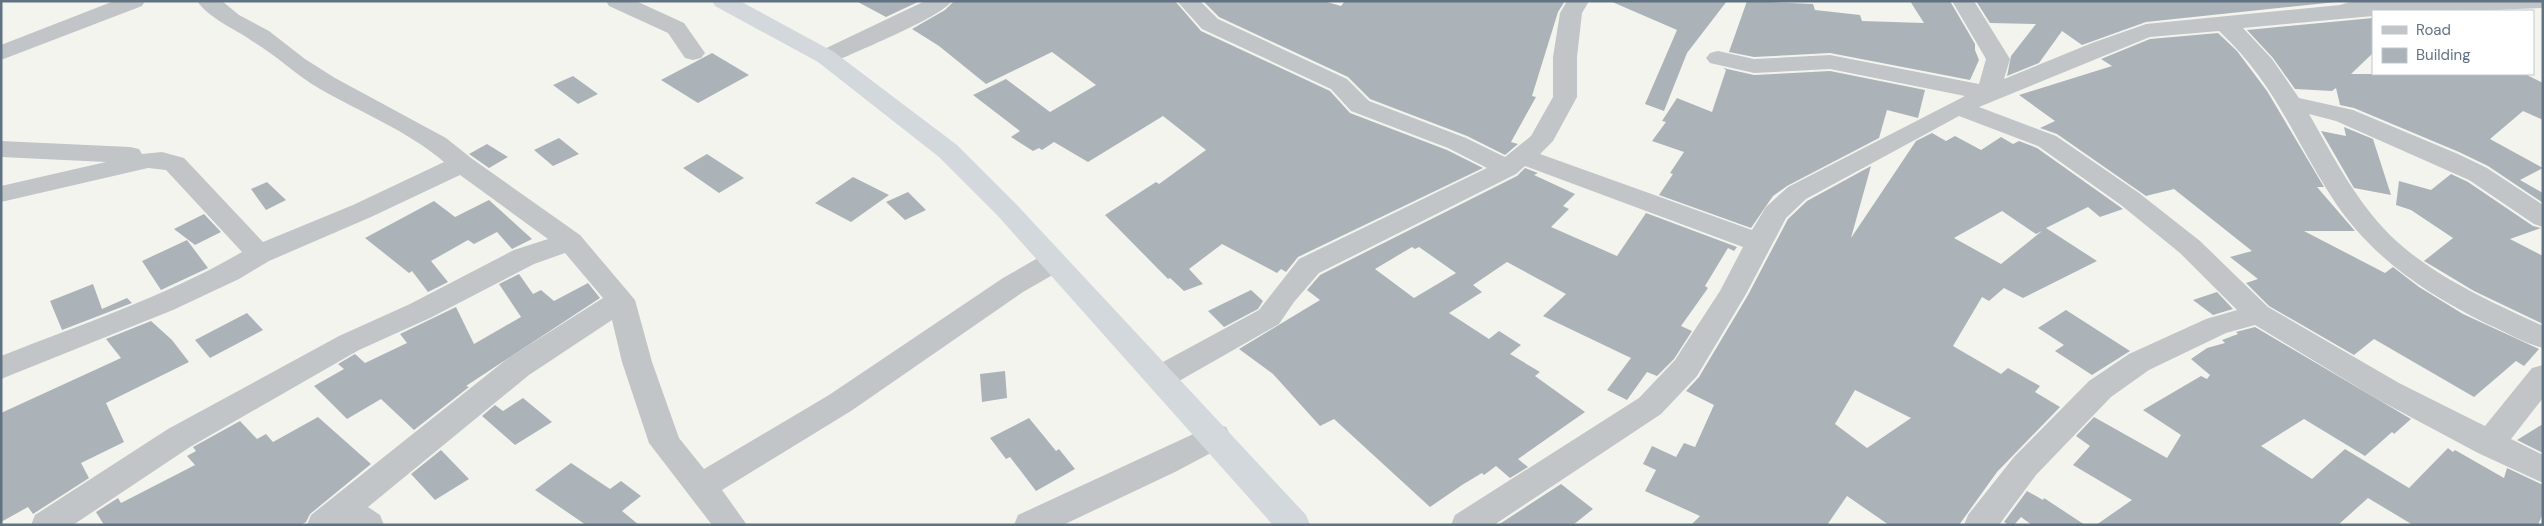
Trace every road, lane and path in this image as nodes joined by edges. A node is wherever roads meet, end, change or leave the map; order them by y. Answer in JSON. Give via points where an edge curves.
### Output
{"nodes":[{"id":1,"x":134,"y":1,"type":"edge"},
{"id":2,"x":208,"y":1,"type":"edge"},
{"id":3,"x":618,"y":1,"type":"edge"},
{"id":4,"x":723,"y":1,"type":"edge"},
{"id":5,"x":941,"y":1,"type":"edge"},
{"id":6,"x":1188,"y":1,"type":"edge"},
{"id":7,"x":1578,"y":1,"type":"edge"},
{"id":8,"x":1963,"y":1,"type":"edge"},
{"id":9,"x":2542,"y":1,"type":"edge"},
{"id":10,"x":2361,"y":5,"type":"edge"},
{"id":11,"x":2226,"y":25,"type":"junction"},
{"id":12,"x":1,"y":53,"type":"edge"},
{"id":13,"x":693,"y":53,"type":"dead end"},
{"id":14,"x":826,"y":57,"type":"junction"},
{"id":15,"x":1718,"y":58,"type":"dead end"},
{"id":16,"x":1988,"y":93,"type":"junction"},
{"id":17,"x":2291,"y":103,"type":"junction"},
{"id":18,"x":1958,"y":107,"type":"junction"},
{"id":19,"x":1,"y":149,"type":"edge"},
{"id":20,"x":148,"y":160,"type":"junction"},
{"id":21,"x":1514,"y":162,"type":"junction"},
{"id":22,"x":462,"y":164,"type":"junction"},
{"id":23,"x":1,"y":194,"type":"edge"},
{"id":24,"x":2543,"y":218,"type":"edge"},
{"id":25,"x":570,"y":242,"type":"junction"},
{"id":26,"x":1760,"y":243,"type":"junction"},
{"id":27,"x":258,"y":254,"type":"junction"},
{"id":28,"x":1053,"y":262,"type":"junction"},
{"id":29,"x":620,"y":300,"type":"junction"},
{"id":30,"x":2258,"y":314,"type":"junction"},
{"id":31,"x":2543,"y":338,"type":"edge"},
{"id":32,"x":1,"y":368,"type":"edge"},
{"id":33,"x":2543,"y":376,"type":"edge"},
{"id":34,"x":1161,"y":377,"type":"junction"},
{"id":35,"x":1215,"y":436,"type":"junction"},
{"id":36,"x":2489,"y":444,"type":"junction"},
{"id":37,"x":2543,"y":470,"type":"edge"},
{"id":38,"x":700,"y":488,"type":"junction"},
{"id":39,"x":345,"y":519,"type":"edge"},
{"id":40,"x":47,"y":525,"type":"edge"},
{"id":41,"x":730,"y":525,"type":"edge"},
{"id":42,"x":1030,"y":525,"type":"edge"},
{"id":43,"x":1294,"y":525,"type":"edge"},
{"id":44,"x":1467,"y":525,"type":"edge"},
{"id":45,"x":1980,"y":525,"type":"edge"}],
"edges":[{"from":1,"to":12,"type":"street"},
{"from":2,"to":22,"type":"street","via":[[297,64],[429,139]]},
{"from":3,"to":13,"type":"street","via":[[676,28]]},
{"from":4,"to":14,"type":"highway"},
{"from":5,"to":14,"type":"street"},
{"from":6,"to":21,"type":"street","via":[[1210,24],[1339,84],[1360,106]]},
{"from":7,"to":21,"type":"street","via":[[1571,14],[1565,57],[1565,97],[1541,141]]},
{"from":8,"to":16,"type":"street","via":[[1998,59]]},
{"from":9,"to":10,"type":"street"},
{"from":10,"to":11,"type":"street"},
{"from":11,"to":16,"type":"street","via":[[2146,31]]},
{"from":11,"to":17,"type":"street","via":[[2247,42],[2278,80]]},
{"from":14,"to":28,"type":"highway","via":[[948,151]]},
{"from":15,"to":16,"type":"street","via":[[1754,66],[1830,62]]},
{"from":16,"to":18,"type":"street"},
{"from":17,"to":24,"type":"street","via":[[2344,115],[2450,160],[2478,174]]},
{"from":17,"to":31,"type":"street","via":[[2343,194],[2393,255],[2438,287]]},
{"from":18,"to":26,"type":"street","via":[[1797,193],[1775,213]]},
{"from":18,"to":30,"type":"street","via":[[2047,141],[2080,162],[2190,247]]},
{"from":19,"to":20,"type":"street","via":[[115,153]]},
{"from":20,"to":23,"type":"street"},
{"from":20,"to":27,"type":"street","via":[[175,164]]},
{"from":21,"to":26,"type":"street","via":[[1633,195]]},
{"from":21,"to":34,"type":"street","via":[[1309,266],[1269,317]]},
{"from":22,"to":25,"type":"street"},
{"from":22,"to":27,"type":"street","via":[[362,211]]},
{"from":25,"to":29,"type":"street"},
{"from":25,"to":40,"type":"street","via":[[524,257],[420,311],[349,342],[179,438]]},
{"from":26,"to":44,"type":"street","via":[[1686,368],[1650,406]]},
{"from":27,"to":32,"type":"street","via":[[163,303]]},
{"from":28,"to":34,"type":"highway"},
{"from":28,"to":38,"type":"street","via":[[1013,285],[840,403]]},
{"from":29,"to":38,"type":"street","via":[[664,442]]},
{"from":29,"to":39,"type":"street","via":[[518,367]]},
{"from":30,"to":36,"type":"street","via":[[2388,391]]},
{"from":30,"to":45,"type":"street","via":[[2216,326],[2139,362],[2100,389],[2025,466]]},
{"from":33,"to":36,"type":"street"},
{"from":34,"to":35,"type":"highway"},
{"from":35,"to":42,"type":"street"},
{"from":35,"to":43,"type":"highway"},
{"from":36,"to":37,"type":"street"},
{"from":38,"to":41,"type":"street"}]}
